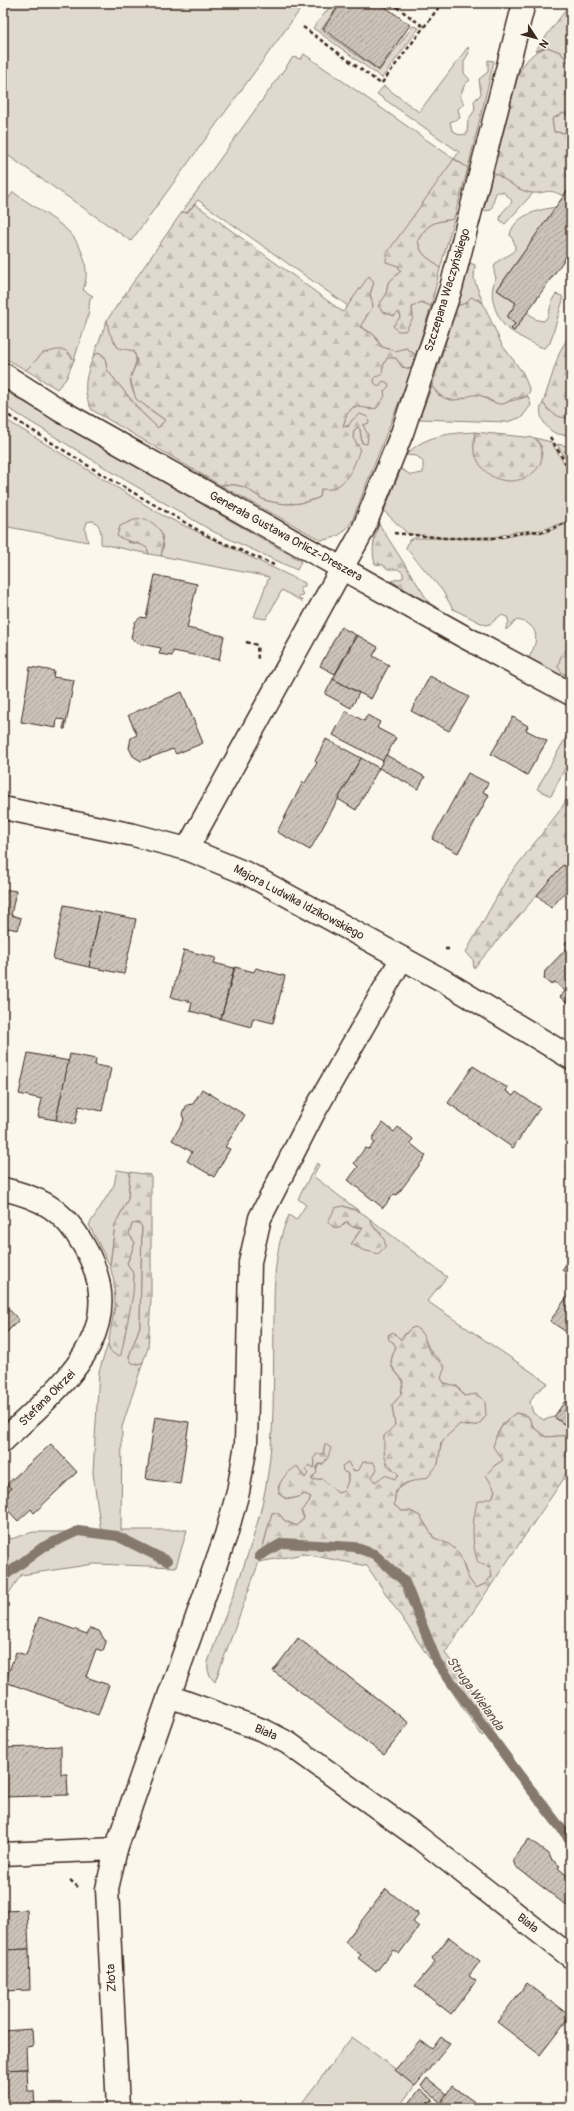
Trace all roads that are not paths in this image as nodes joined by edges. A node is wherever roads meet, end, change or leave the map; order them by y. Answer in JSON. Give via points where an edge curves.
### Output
{"nodes":[{"id":1,"x":524,"y":3,"type":"edge"},
{"id":2,"x":3,"y":374,"type":"edge"},
{"id":3,"x":343,"y":569,"type":"junction"},
{"id":4,"x":571,"y":694,"type":"edge"},
{"id":5,"x":3,"y":808,"type":"edge"},
{"id":6,"x":187,"y":849,"type":"junction"},
{"id":7,"x":402,"y":958,"type":"junction"},
{"id":8,"x":571,"y":1058,"type":"edge"},
{"id":9,"x":3,"y":1189,"type":"edge"},
{"id":10,"x":3,"y":1441,"type":"edge"},
{"id":11,"x":169,"y":1696,"type":"junction"},
{"id":12,"x":116,"y":1849,"type":"junction"},
{"id":13,"x":3,"y":1854,"type":"edge"},
{"id":14,"x":571,"y":1957,"type":"edge"},
{"id":15,"x":118,"y":2108,"type":"edge"}],
"edges":[{"from":1,"to":3,"type":"street","name":"Szczepana Waczyńskiego","via":[[450,288],[400,437],[362,532]]},
{"from":2,"to":3,"type":"street","name":"Generała Gustawa Orlicz-Dreszera","via":[[61,411]]},
{"from":3,"to":4,"type":"street","name":"Generała Gustawa Orlicz-Dreszera"},
{"from":3,"to":6,"type":"street","name":"Szczepana Waczyńskiego"},
{"from":5,"to":6,"type":"street","name":"Majora Ludwika Idzikowskiego"},
{"from":6,"to":7,"type":"street","name":"Majora Ludwika Idzikowskiego","via":[[260,880]]},
{"from":7,"to":8,"type":"street","name":"Majora Ludwika Idzikowskiego"},
{"from":7,"to":11,"type":"street","via":[[313,1114],[260,1218],[250,1262],[246,1444],[242,1474],[226,1535]]},
{"from":9,"to":10,"type":"street","name":"Stefana Okrzei","via":[[46,1204],[71,1225],[98,1275],[101,1302],[98,1324],[80,1364],[63,1384]]},
{"from":11,"to":12,"type":"street"},
{"from":11,"to":14,"type":"street","name":"Biała","via":[[266,1731],[288,1743],[418,1837]]},
{"from":12,"to":13,"type":"street"},
{"from":12,"to":15,"type":"street","name":"Złota","via":[[108,1879],[107,1900]]}]}
